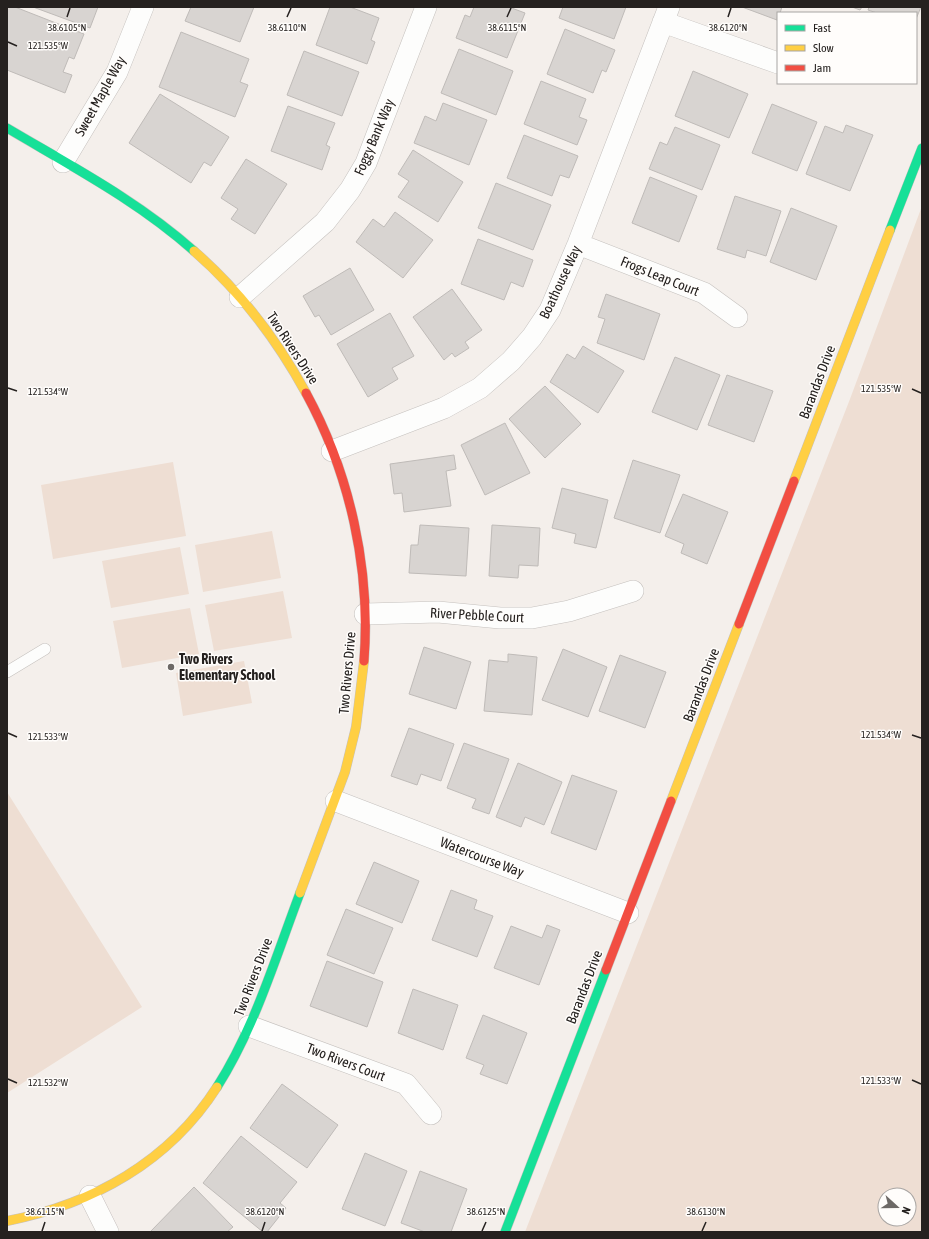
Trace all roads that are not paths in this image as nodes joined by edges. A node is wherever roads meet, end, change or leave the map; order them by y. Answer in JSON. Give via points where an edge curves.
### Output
{"nodes":[{"id":1,"x":143,"y":7,"type":"edge"},
{"id":2,"x":426,"y":7,"type":"edge"},
{"id":3,"x":666,"y":15,"type":"edge"},
{"id":4,"x":777,"y":63,"type":"edge"},
{"id":5,"x":7,"y":128,"type":"edge"},
{"id":6,"x":922,"y":148,"type":"edge"},
{"id":7,"x":63,"y":162,"type":"junction"},
{"id":8,"x":578,"y":244,"type":"junction"},
{"id":9,"x":240,"y":297,"type":"junction"},
{"id":10,"x":737,"y":317,"type":"dead end"},
{"id":11,"x":332,"y":451,"type":"junction"},
{"id":12,"x":633,"y":591,"type":"dead end"},
{"id":13,"x":365,"y":614,"type":"junction"},
{"id":14,"x":45,"y":649,"type":"dead end"},
{"id":15,"x":7,"y":672,"type":"edge"},
{"id":16,"x":336,"y":801,"type":"junction"},
{"id":17,"x":628,"y":913,"type":"junction"},
{"id":18,"x":249,"y":1026,"type":"junction"},
{"id":19,"x":431,"y":1114,"type":"dead end"},
{"id":20,"x":90,"y":1196,"type":"junction"},
{"id":21,"x":7,"y":1221,"type":"edge"},
{"id":22,"x":108,"y":1232,"type":"edge"},
{"id":23,"x":505,"y":1232,"type":"edge"}],
"edges":[{"from":1,"to":7,"type":"street","name":"Sweet Maple Way","via":[[117,72]]},
{"from":2,"to":9,"type":"street","name":"Foggy Bank Way","via":[[366,163],[350,190],[325,222]]},
{"from":3,"to":4,"type":"street"},
{"from":3,"to":8,"type":"street","name":"Boathouse Way"},
{"from":5,"to":7,"type":"street","name":"Two Rivers Drive"},
{"from":6,"to":17,"type":"street","name":"Barandas Drive"},
{"from":7,"to":9,"type":"street","name":"Two Rivers Drive","via":[[163,225],[197,253]]},
{"from":8,"to":10,"type":"street","name":"Frogs Leap Court","via":[[704,293]]},
{"from":8,"to":11,"type":"street","name":"Boathouse Way","via":[[550,310],[511,362],[480,388],[444,408]]},
{"from":9,"to":11,"type":"street","name":"Two Rivers Drive","via":[[288,362],[310,400]]},
{"from":11,"to":13,"type":"street","name":"Two Rivers Drive","via":[[348,500],[359,552]]},
{"from":12,"to":13,"type":"street","name":"River Pebble Court","via":[[569,611],[532,618],[500,618],[438,612]]},
{"from":13,"to":16,"type":"street","name":"Two Rivers Drive","via":[[361,693],[350,754]]},
{"from":14,"to":15,"type":"lane"},
{"from":16,"to":17,"type":"street","name":"Watercourse Way"},
{"from":16,"to":18,"type":"street","name":"Two Rivers Drive"},
{"from":17,"to":23,"type":"street","name":"Barandas Drive"},
{"from":18,"to":19,"type":"street","name":"Two Rivers Court","via":[[406,1084]]},
{"from":18,"to":20,"type":"street","name":"Two Rivers Drive","via":[[224,1077],[196,1116],[165,1147],[126,1177]]},
{"from":20,"to":21,"type":"street","name":"Two Rivers Drive","via":[[53,1211]]},
{"from":20,"to":22,"type":"street"}]}
